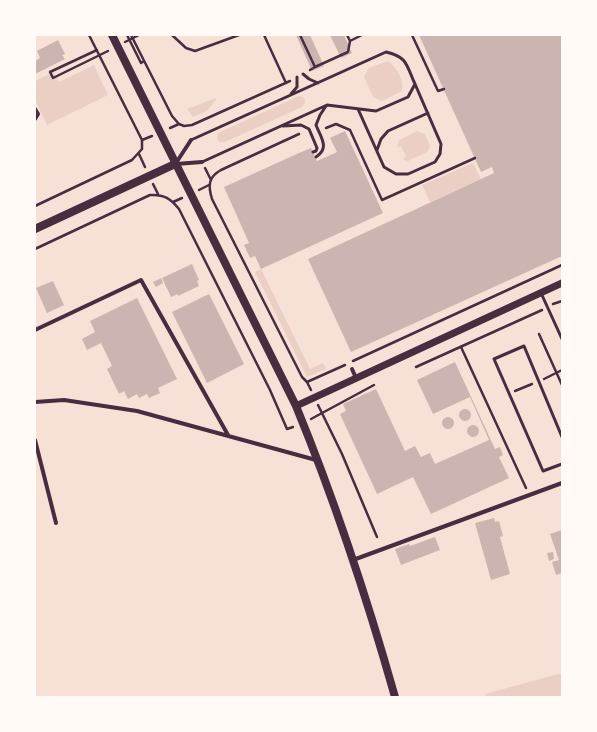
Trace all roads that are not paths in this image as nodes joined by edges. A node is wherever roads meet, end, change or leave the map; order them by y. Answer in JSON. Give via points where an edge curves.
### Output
{"nodes":[{"id":1,"x":112,"y":35,"type":"edge"},
{"id":2,"x":303,"y":74,"type":"road end"},
{"id":3,"x":297,"y":77,"type":"road end"},
{"id":4,"x":318,"y":83,"type":"junction"},
{"id":5,"x":415,"y":84,"type":"junction"},
{"id":6,"x":290,"y":95,"type":"junction"},
{"id":7,"x":327,"y":105,"type":"junction"},
{"id":8,"x":35,"y":108,"type":"edge"},
{"id":9,"x":358,"y":109,"type":"junction"},
{"id":10,"x":428,"y":113,"type":"junction"},
{"id":11,"x":35,"y":119,"type":"edge"},
{"id":12,"x":280,"y":126,"type":"junction"},
{"id":13,"x":191,"y":140,"type":"joint"},
{"id":14,"x":377,"y":150,"type":"junction"},
{"id":15,"x":313,"y":152,"type":"dead end"},
{"id":16,"x":316,"y":158,"type":"dead end"},
{"id":17,"x":202,"y":162,"type":"joint"},
{"id":18,"x":175,"y":164,"type":"junction"},
{"id":19,"x":35,"y":229,"type":"edge"},
{"id":20,"x":562,"y":284,"type":"edge"},
{"id":21,"x":541,"y":293,"type":"junction"},
{"id":22,"x":35,"y":330,"type":"edge"},
{"id":23,"x":562,"y":339,"type":"edge"},
{"id":24,"x":352,"y":369,"type":"dead end"},
{"id":25,"x":356,"y":378,"type":"junction"},
{"id":26,"x":35,"y":402,"type":"edge"},
{"id":27,"x":296,"y":406,"type":"junction"},
{"id":28,"x":228,"y":435,"type":"junction"},
{"id":29,"x":562,"y":437,"type":"edge"},
{"id":30,"x":35,"y":440,"type":"edge"},
{"id":31,"x":319,"y":461,"type":"junction"},
{"id":32,"x":562,"y":464,"type":"edge"},
{"id":33,"x":562,"y":483,"type":"edge"},
{"id":34,"x":56,"y":523,"type":"dead end"},
{"id":35,"x":353,"y":560,"type":"junction"},
{"id":36,"x":395,"y":697,"type":"edge"}],
"edges":[{"from":1,"to":18,"type":"main road"},
{"from":2,"to":4,"type":"lane"},
{"from":3,"to":6,"type":"lane","via":[[297,86]]},
{"from":4,"to":5,"type":"lane","via":[[386,52],[404,59]]},
{"from":4,"to":6,"type":"lane"},
{"from":5,"to":9,"type":"lane","via":[[408,97],[376,111]]},
{"from":5,"to":10,"type":"lane"},
{"from":6,"to":13,"type":"lane"},
{"from":7,"to":9,"type":"lane"},
{"from":7,"to":12,"type":"lane"},
{"from":7,"to":16,"type":"lane","via":[[316,125],[324,148]]},
{"from":8,"to":11,"type":"street","via":[[38,114]]},
{"from":9,"to":14,"type":"lane"},
{"from":10,"to":14,"type":"lane","via":[[388,131],[381,139]]},
{"from":10,"to":14,"type":"lane","via":[[441,144],[440,154],[435,162],[408,174],[396,174],[384,167]]},
{"from":12,"to":15,"type":"lane","via":[[301,125],[309,129],[317,148]]},
{"from":12,"to":17,"type":"lane"},
{"from":13,"to":18,"type":"street"},
{"from":17,"to":18,"type":"street"},
{"from":18,"to":19,"type":"main road"},
{"from":18,"to":27,"type":"main road"},
{"from":20,"to":21,"type":"street"},
{"from":21,"to":23,"type":"lane"},
{"from":21,"to":25,"type":"street"},
{"from":22,"to":28,"type":"street","via":[[141,280]]},
{"from":24,"to":25,"type":"street"},
{"from":25,"to":27,"type":"street"},
{"from":26,"to":28,"type":"street","via":[[64,400],[137,411]]},
{"from":27,"to":31,"type":"main road"},
{"from":28,"to":31,"type":"street"},
{"from":29,"to":32,"type":"lane","via":[[524,346],[494,359],[543,471]]},
{"from":30,"to":34,"type":"street"},
{"from":31,"to":35,"type":"main road"},
{"from":33,"to":35,"type":"street"},
{"from":35,"to":36,"type":"main road"}]}
